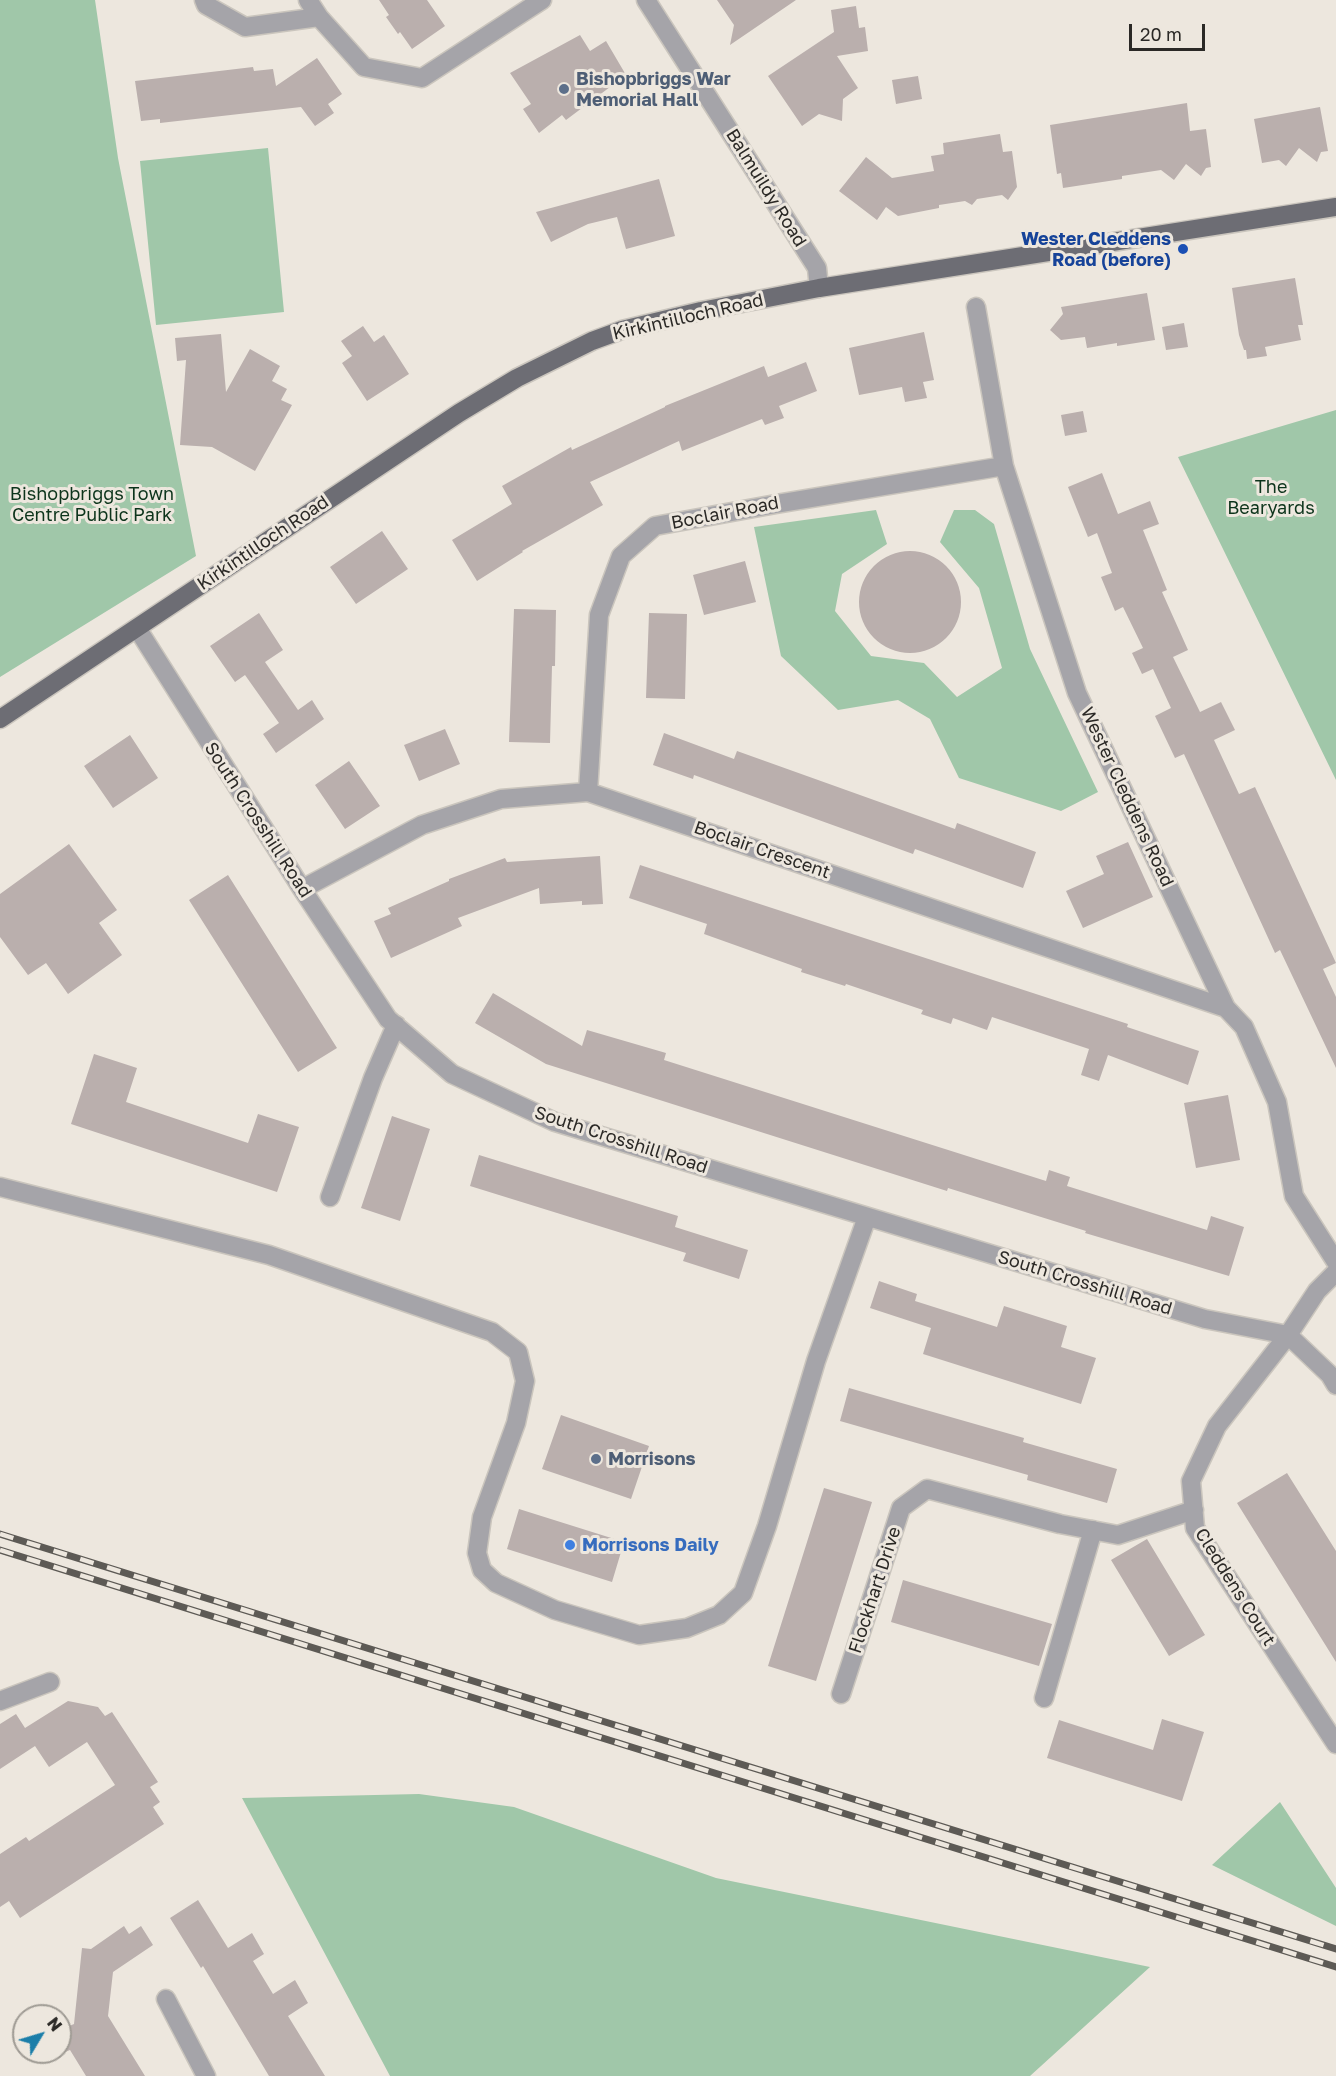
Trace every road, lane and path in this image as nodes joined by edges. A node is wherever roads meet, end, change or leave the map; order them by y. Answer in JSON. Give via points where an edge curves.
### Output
{"nodes":[{"id":1,"x":204,"y":0,"type":"edge"},
{"id":2,"x":308,"y":0,"type":"edge"},
{"id":3,"x":542,"y":0,"type":"edge"},
{"id":4,"x":646,"y":0,"type":"edge"},
{"id":5,"x":319,"y":17,"type":"junction"},
{"id":6,"x":1336,"y":207,"type":"edge"},
{"id":7,"x":819,"y":288,"type":"junction"},
{"id":8,"x":976,"y":307,"type":"dead end"},
{"id":9,"x":1004,"y":466,"type":"junction"},
{"id":10,"x":136,"y":628,"type":"junction"},
{"id":11,"x":0,"y":719,"type":"edge"},
{"id":12,"x":588,"y":792,"type":"junction"},
{"id":13,"x":302,"y":889,"type":"junction"},
{"id":14,"x":1226,"y":1008,"type":"junction"},
{"id":15,"x":396,"y":1025,"type":"junction"},
{"id":16,"x":0,"y":1186,"type":"edge"},
{"id":17,"x":330,"y":1197,"type":"dead end"},
{"id":18,"x":867,"y":1217,"type":"junction"},
{"id":19,"x":1336,"y":1262,"type":"edge"},
{"id":20,"x":1336,"y":1272,"type":"edge"},
{"id":21,"x":1288,"y":1335,"type":"junction"},
{"id":22,"x":1336,"y":1384,"type":"edge"},
{"id":23,"x":1194,"y":1510,"type":"junction"},
{"id":24,"x":1093,"y":1530,"type":"junction"},
{"id":25,"x":50,"y":1682,"type":"dead end"},
{"id":26,"x":841,"y":1694,"type":"dead end"},
{"id":27,"x":1044,"y":1698,"type":"dead end"},
{"id":28,"x":0,"y":1701,"type":"edge"},
{"id":29,"x":1336,"y":1744,"type":"edge"},
{"id":30,"x":166,"y":1999,"type":"dead end"},
{"id":31,"x":206,"y":2076,"type":"edge"}],
"edges":[{"from":1,"to":5,"type":"street","via":[[206,5],[244,27]]},
{"from":2,"to":5,"type":"street"},
{"from":3,"to":5,"type":"street","via":[[422,78],[364,67]]},
{"from":4,"to":7,"type":"street","name":"Balmuildy Road","via":[[817,268]]},
{"from":6,"to":7,"type":"main road","name":"Kirkintilloch Road"},
{"from":7,"to":10,"type":"main road","name":"Kirkintilloch Road","via":[[700,310],[622,330],[554,359],[420,438]]},
{"from":8,"to":9,"type":"street","name":"Wester Cleddens Road"},
{"from":9,"to":12,"type":"street","name":"Boclair Road","via":[[655,526],[621,556],[599,615]]},
{"from":9,"to":14,"type":"street","name":"Wester Cleddens Road","via":[[1077,693]]},
{"from":10,"to":11,"type":"main road","name":"Kirkintilloch Road"},
{"from":10,"to":13,"type":"street","name":"South Crosshill Road"},
{"from":12,"to":13,"type":"street","name":"Boclair Crescent","via":[[501,799],[422,825]]},
{"from":12,"to":14,"type":"street","name":"Boclair Crescent"},
{"from":13,"to":15,"type":"street","name":"South Crosshill Road","via":[[388,1019]]},
{"from":14,"to":19,"type":"street","name":"Wester Cleddens Road","via":[[1244,1027],[1277,1102],[1294,1196]]},
{"from":15,"to":17,"type":"street"},
{"from":15,"to":18,"type":"street","name":"South Crosshill Road","via":[[452,1074],[555,1122]]},
{"from":16,"to":18,"type":"street","via":[[269,1255],[492,1332],[518,1352],[525,1381],[516,1423],[482,1517],[477,1553],[482,1570],[496,1583],[555,1610],[639,1635],[687,1628],[719,1615],[743,1593],[816,1361]]},
{"from":18,"to":21,"type":"street","name":"South Crosshill Road","via":[[1205,1319]]},
{"from":20,"to":21,"type":"street","name":"Cleddens Court","via":[[1317,1291]]},
{"from":21,"to":22,"type":"street"},
{"from":21,"to":23,"type":"street","name":"Cleddens Court","via":[[1217,1426],[1191,1481]]},
{"from":23,"to":24,"type":"street","name":"Flockhart Drive","via":[[1118,1535]]},
{"from":23,"to":29,"type":"street","name":"Cleddens Court","via":[[1195,1528]]},
{"from":24,"to":26,"type":"street","name":"Flockhart Drive","via":[[927,1489],[901,1508]]},
{"from":24,"to":27,"type":"street"},
{"from":25,"to":28,"type":"street"},
{"from":30,"to":31,"type":"street"}]}
